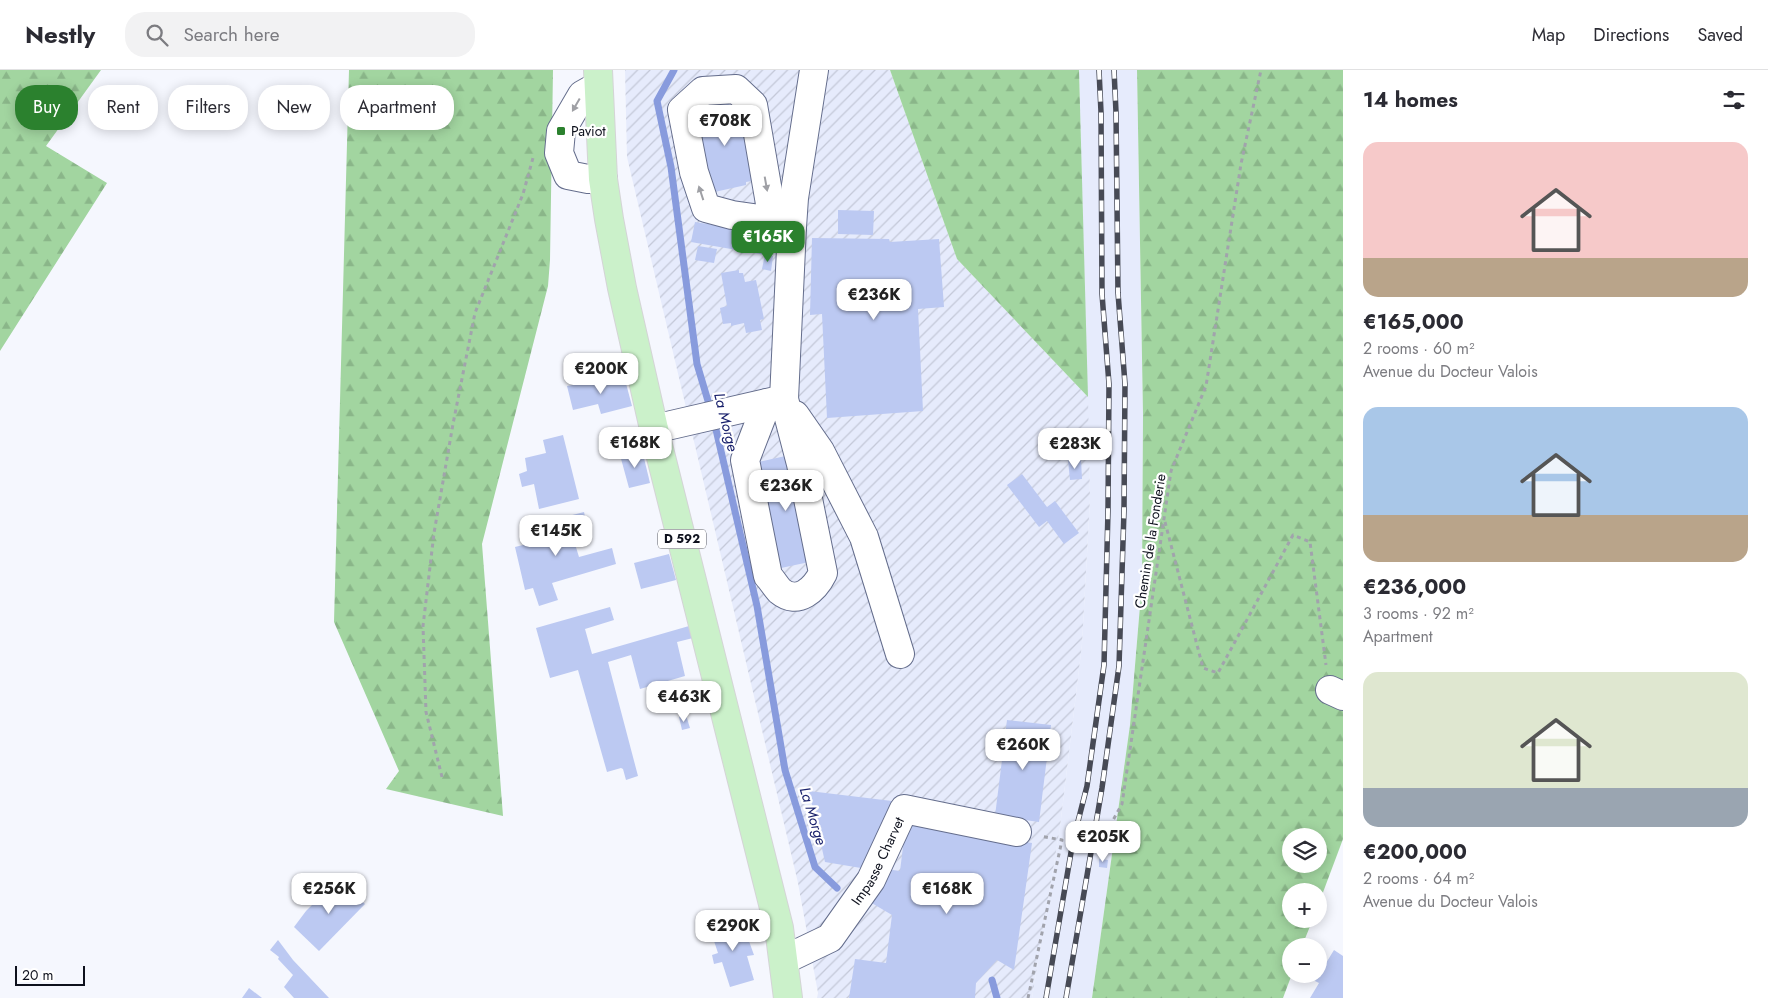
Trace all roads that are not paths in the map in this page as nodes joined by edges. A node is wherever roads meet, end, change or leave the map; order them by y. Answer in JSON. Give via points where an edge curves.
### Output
{"nodes":[{"id":1,"x":814,"y":70,"type":"edge"},
{"id":2,"x":598,"y":78,"type":"edge"},
{"id":3,"x":603,"y":179,"type":"junction"},
{"id":4,"x":782,"y":224,"type":"junction"},
{"id":5,"x":775,"y":401,"type":"junction"},
{"id":6,"x":654,"y":429,"type":"junction"},
{"id":7,"x":900,"y":654,"type":"dead end"},
{"id":8,"x":1017,"y":832,"type":"dead end"},
{"id":9,"x":784,"y":960,"type":"junction"},
{"id":10,"x":788,"y":998,"type":"edge"}],
"edges":[{"from":1,"to":4,"type":"street","via":[[794,198]]},
{"from":2,"to":3,"type":"main road","number":"D 592"},
{"from":2,"to":3,"type":"street","one_way":true,"via":[[582,95],[561,131],[559,153],[568,175]]},
{"from":3,"to":6,"type":"main road","number":"D 592","via":[[622,288]]},
{"from":4,"to":4,"type":"street","one_way":true,"via":[[706,208],[694,172],[682,110],[703,91],[736,89],[753,106]]},
{"from":4,"to":5,"type":"street"},
{"from":5,"to":5,"type":"street","via":[[801,464],[823,573],[817,585],[806,595],[790,597],[780,591],[768,576],[745,460]]},
{"from":5,"to":6,"type":"street"},
{"from":5,"to":7,"type":"street","via":[[820,451],[864,537]]},
{"from":6,"to":9,"type":"main road","number":"D 592","via":[[779,928]]},
{"from":8,"to":9,"type":"street","name":"Impasse Charvet","via":[[904,809],[871,880],[830,938]]},
{"from":9,"to":10,"type":"main road","number":"D 592"}]}
